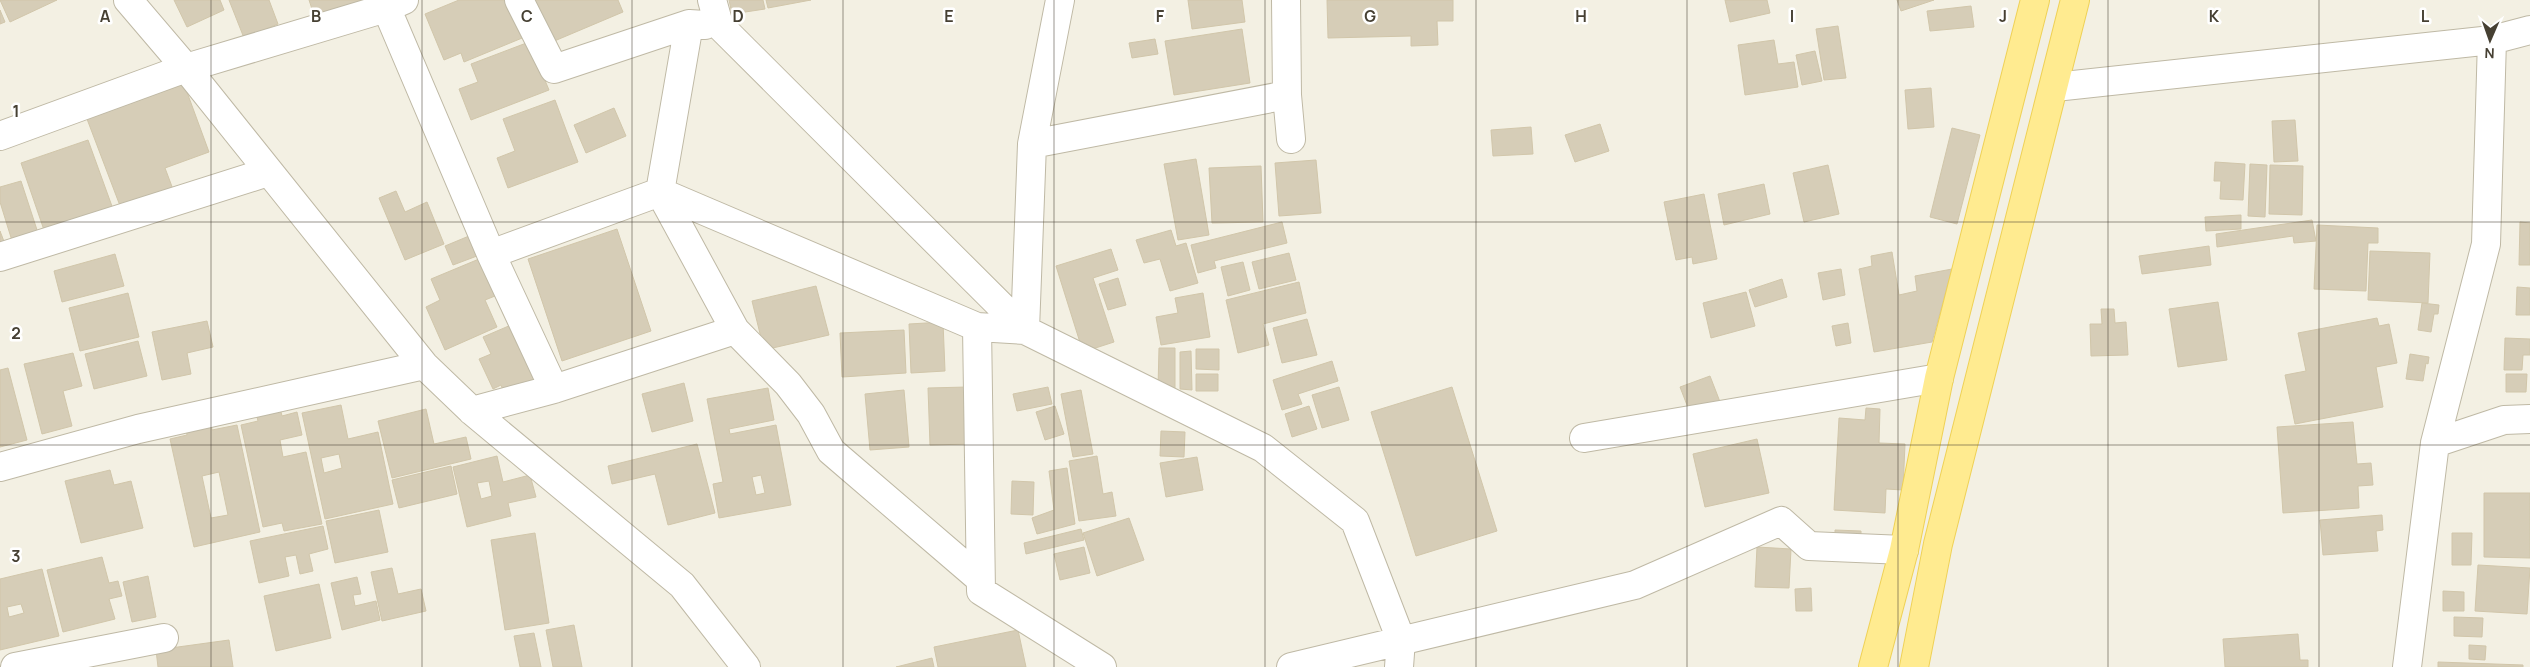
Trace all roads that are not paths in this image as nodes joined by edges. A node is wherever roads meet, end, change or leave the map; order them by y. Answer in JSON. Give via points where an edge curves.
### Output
{"nodes":[{"id":1,"x":128,"y":0,"type":"edge"},
{"id":2,"x":518,"y":0,"type":"edge"},
{"id":3,"x":1060,"y":0,"type":"edge"},
{"id":4,"x":1286,"y":0,"type":"edge"},
{"id":5,"x":2035,"y":0,"type":"edge"},
{"id":6,"x":2075,"y":0,"type":"edge"},
{"id":7,"x":391,"y":3,"type":"edge"},
{"id":8,"x":716,"y":13,"type":"edge"},
{"id":9,"x":689,"y":24,"type":"junction"},
{"id":10,"x":2530,"y":30,"type":"edge"},
{"id":11,"x":2492,"y":40,"type":"junction"},
{"id":12,"x":186,"y":68,"type":"junction"},
{"id":13,"x":2055,"y":87,"type":"junction"},
{"id":14,"x":1287,"y":95,"type":"junction"},
{"id":15,"x":0,"y":136,"type":"edge"},
{"id":16,"x":1291,"y":139,"type":"dead end"},
{"id":17,"x":1032,"y":144,"type":"junction"},
{"id":18,"x":268,"y":172,"type":"junction"},
{"id":19,"x":660,"y":192,"type":"junction"},
{"id":20,"x":491,"y":254,"type":"junction"},
{"id":21,"x":0,"y":256,"type":"edge"},
{"id":22,"x":977,"y":327,"type":"junction"},
{"id":23,"x":735,"y":330,"type":"junction"},
{"id":24,"x":1025,"y":330,"type":"junction"},
{"id":25,"x":424,"y":365,"type":"junction"},
{"id":26,"x":1939,"y":378,"type":"junction"},
{"id":27,"x":554,"y":389,"type":"junction"},
{"id":28,"x":472,"y":412,"type":"junction"},
{"id":29,"x":2530,"y":419,"type":"edge"},
{"id":30,"x":1584,"y":438,"type":"dead end"},
{"id":31,"x":2435,"y":443,"type":"junction"},
{"id":32,"x":0,"y":467,"type":"edge"},
{"id":33,"x":1904,"y":550,"type":"junction"},
{"id":34,"x":979,"y":578,"type":"junction"},
{"id":35,"x":164,"y":638,"type":"dead end"},
{"id":36,"x":1401,"y":640,"type":"junction"},
{"id":37,"x":15,"y":667,"type":"edge"},
{"id":38,"x":746,"y":667,"type":"edge"},
{"id":39,"x":1102,"y":667,"type":"edge"},
{"id":40,"x":1290,"y":667,"type":"edge"},
{"id":41,"x":1399,"y":667,"type":"edge"},
{"id":42,"x":1873,"y":667,"type":"edge"},
{"id":43,"x":1914,"y":667,"type":"edge"},
{"id":44,"x":2407,"y":667,"type":"edge"}],
"edges":[{"from":1,"to":12,"type":"street"},
{"from":2,"to":9,"type":"street","via":[[554,69]]},
{"from":3,"to":17,"type":"street"},
{"from":4,"to":14,"type":"street"},
{"from":5,"to":26,"type":"main road"},
{"from":6,"to":13,"type":"main road"},
{"from":7,"to":12,"type":"street"},
{"from":7,"to":20,"type":"street"},
{"from":8,"to":9,"type":"street"},
{"from":8,"to":24,"type":"street"},
{"from":9,"to":19,"type":"street"},
{"from":10,"to":11,"type":"street"},
{"from":11,"to":13,"type":"street"},
{"from":11,"to":31,"type":"street","via":[[2486,244]]},
{"from":12,"to":15,"type":"street"},
{"from":12,"to":18,"type":"street"},
{"from":13,"to":43,"type":"main road","via":[[1938,544]]},
{"from":14,"to":16,"type":"street"},
{"from":14,"to":17,"type":"street"},
{"from":17,"to":24,"type":"street"},
{"from":18,"to":21,"type":"street"},
{"from":18,"to":25,"type":"street"},
{"from":19,"to":20,"type":"street"},
{"from":19,"to":22,"type":"street"},
{"from":19,"to":23,"type":"street"},
{"from":20,"to":27,"type":"street"},
{"from":22,"to":24,"type":"street"},
{"from":22,"to":34,"type":"street"},
{"from":23,"to":27,"type":"street"},
{"from":23,"to":34,"type":"street","via":[[788,384],[811,414],[831,451]]},
{"from":24,"to":36,"type":"street","via":[[1263,448],[1355,521]]},
{"from":25,"to":28,"type":"street"},
{"from":25,"to":32,"type":"street","via":[[138,429]]},
{"from":26,"to":30,"type":"street"},
{"from":26,"to":33,"type":"main road"},
{"from":27,"to":28,"type":"street"},
{"from":28,"to":38,"type":"street","via":[[682,585]]},
{"from":29,"to":31,"type":"street","via":[[2504,420]]},
{"from":31,"to":44,"type":"street"},
{"from":33,"to":36,"type":"street","via":[[1809,546],[1781,521],[1635,585]]},
{"from":33,"to":42,"type":"main road"},
{"from":34,"to":39,"type":"street","via":[[981,591]]},
{"from":35,"to":37,"type":"street"},
{"from":36,"to":40,"type":"street"},
{"from":36,"to":41,"type":"street"}]}
